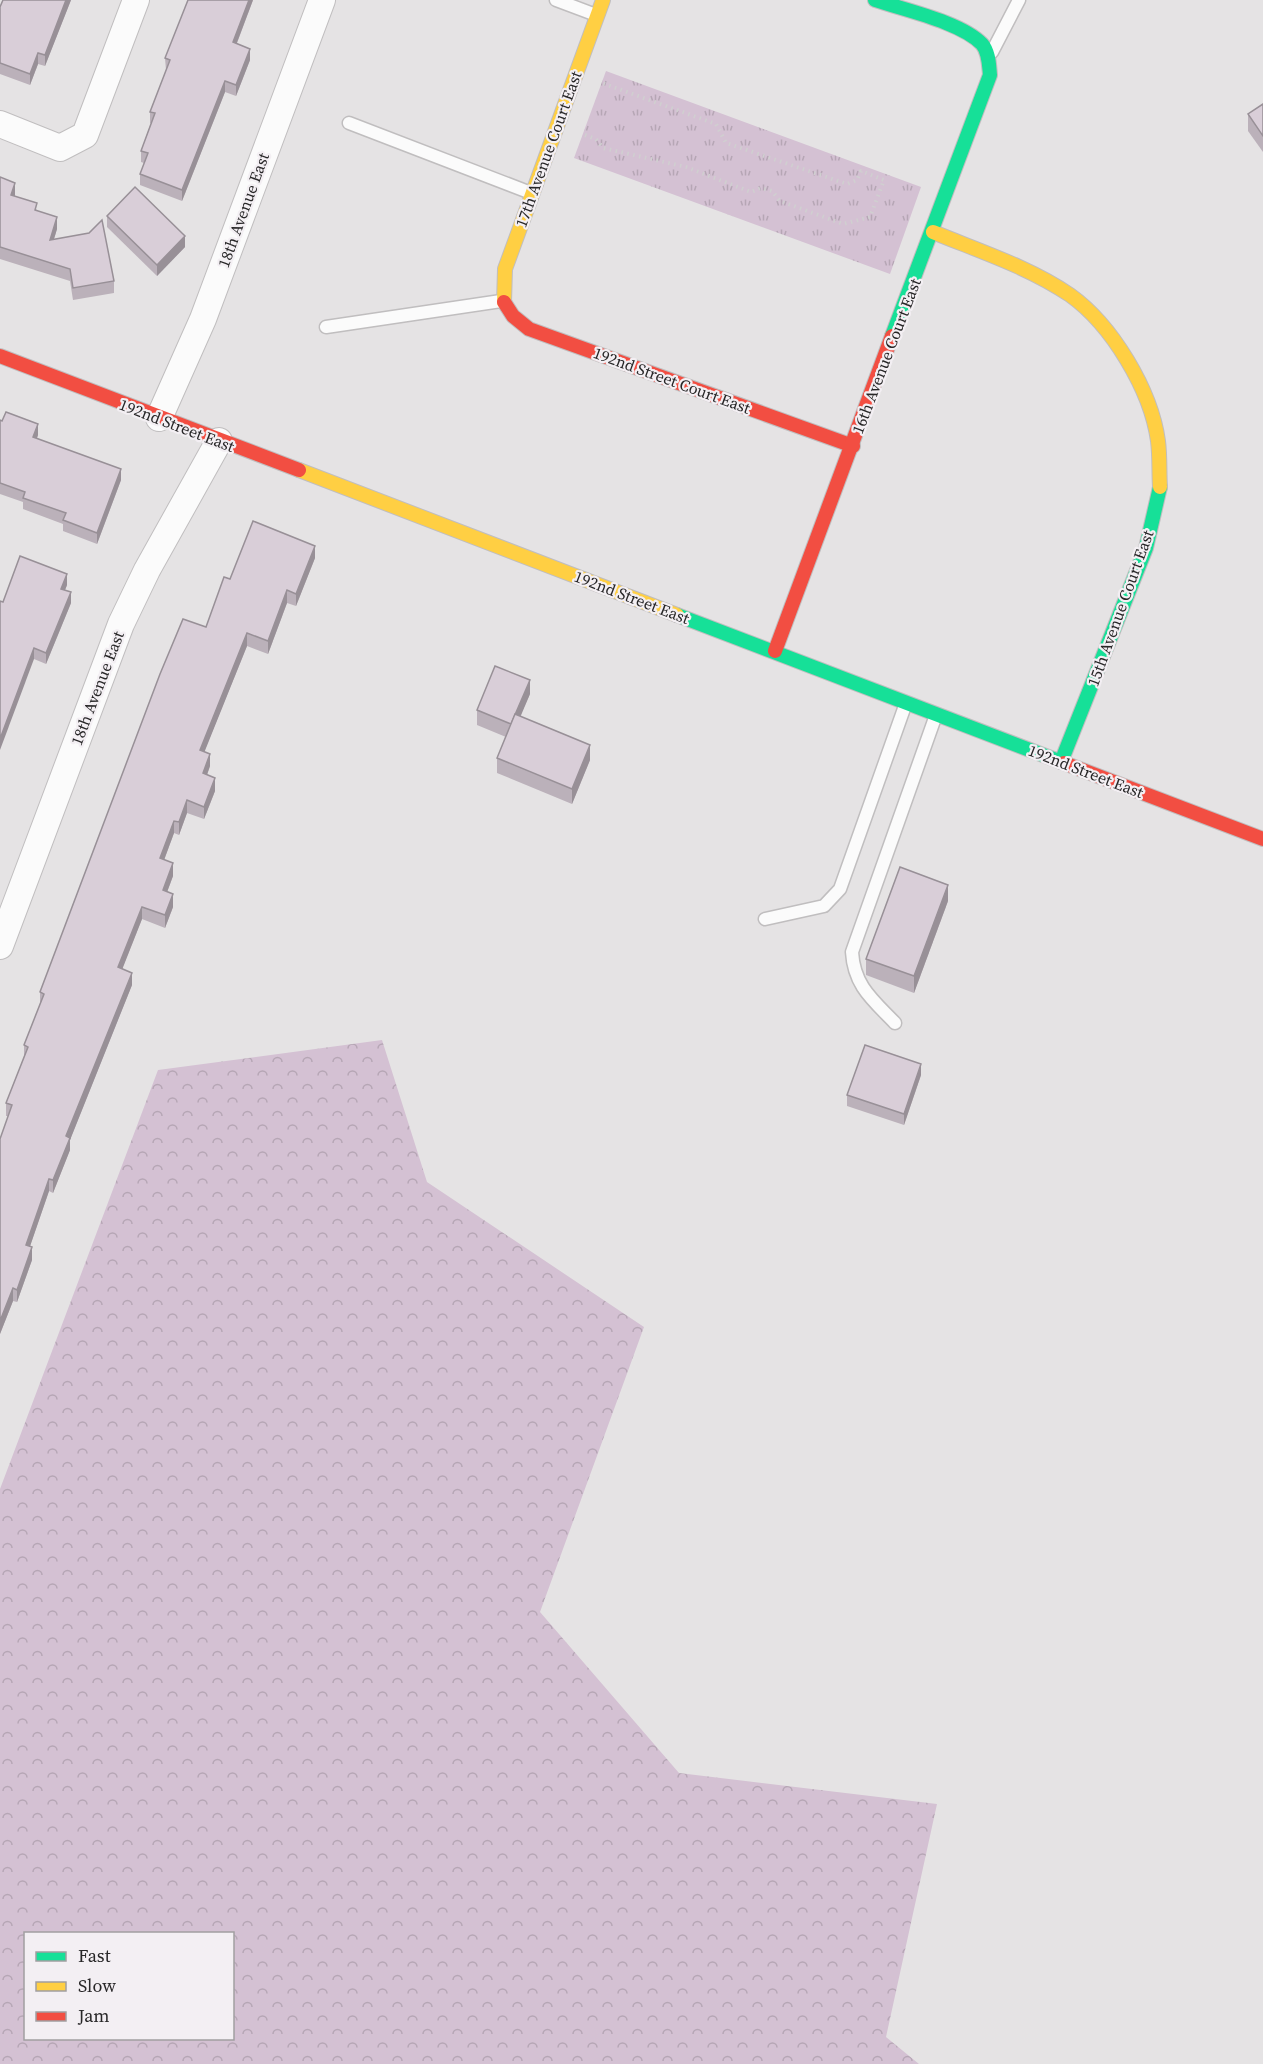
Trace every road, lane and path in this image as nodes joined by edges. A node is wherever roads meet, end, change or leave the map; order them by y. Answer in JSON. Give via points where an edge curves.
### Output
{"nodes":[{"id":1,"x":136,"y":0,"type":"edge"},
{"id":2,"x":322,"y":0,"type":"edge"},
{"id":3,"x":556,"y":0,"type":"edge"},
{"id":4,"x":603,"y":0,"type":"edge"},
{"id":5,"x":875,"y":0,"type":"edge"},
{"id":6,"x":1018,"y":0,"type":"edge"},
{"id":7,"x":598,"y":15,"type":"junction"},
{"id":8,"x":988,"y":58,"type":"junction"},
{"id":9,"x":576,"y":74,"type":"junction"},
{"id":10,"x":349,"y":123,"type":"dead end"},
{"id":11,"x":0,"y":124,"type":"edge"},
{"id":12,"x":558,"y":124,"type":"junction"},
{"id":13,"x":532,"y":194,"type":"junction"},
{"id":14,"x":933,"y":232,"type":"junction"},
{"id":15,"x":502,"y":301,"type":"junction"},
{"id":16,"x":326,"y":327,"type":"dead end"},
{"id":17,"x":0,"y":356,"type":"edge"},
{"id":18,"x":159,"y":418,"type":"junction"},
{"id":19,"x":219,"y":441,"type":"junction"},
{"id":20,"x":853,"y":446,"type":"junction"},
{"id":21,"x":776,"y":651,"type":"junction"},
{"id":22,"x":907,"y":702,"type":"junction"},
{"id":23,"x":936,"y":713,"type":"junction"},
{"id":24,"x":1062,"y":762,"type":"junction"},
{"id":25,"x":1263,"y":839,"type":"edge"},
{"id":26,"x":765,"y":919,"type":"dead end"},
{"id":27,"x":0,"y":946,"type":"edge"},
{"id":28,"x":895,"y":1023,"type":"dead end"}],
"edges":[{"from":1,"to":11,"type":"street","via":[[85,135],[60,148]]},
{"from":2,"to":18,"type":"street","name":"18th Avenue East","via":[[203,320]]},
{"from":3,"to":7,"type":"lane"},
{"from":4,"to":7,"type":"street","name":"17th Avenue Court East"},
{"from":5,"to":8,"type":"street","via":[[969,35],[983,45]]},
{"from":6,"to":8,"type":"lane"},
{"from":7,"to":9,"type":"street","name":"17th Avenue Court East"},
{"from":8,"to":14,"type":"street","name":"16th Avenue Court East","via":[[990,75],[985,94]]},
{"from":9,"to":12,"type":"street","name":"17th Avenue Court East"},
{"from":9,"to":12,"type":"path","via":[[716,124],[726,143],[846,184],[856,180],[861,171],[884,180],[870,217],[843,224],[780,201],[772,191],[761,188],[751,192],[686,167],[603,148],[596,139]]},
{"from":10,"to":13,"type":"lane"},
{"from":12,"to":13,"type":"street","name":"17th Avenue Court East"},
{"from":13,"to":15,"type":"street","name":"17th Avenue Court East","via":[[505,269]]},
{"from":14,"to":20,"type":"street","name":"16th Avenue Court East"},
{"from":14,"to":24,"type":"street","name":"15th Avenue Court East","via":[[1022,268],[1071,296],[1107,332],[1139,380],[1158,440],[1160,490],[1146,548]]},
{"from":15,"to":16,"type":"lane"},
{"from":15,"to":20,"type":"street","name":"192nd Street Court East","via":[[509,315],[530,329]]},
{"from":17,"to":18,"type":"street","name":"192nd Street East"},
{"from":18,"to":19,"type":"street","name":"192nd Street East"},
{"from":19,"to":21,"type":"street","name":"192nd Street East"},
{"from":19,"to":27,"type":"street","name":"18th Avenue East","via":[[121,624]]},
{"from":20,"to":21,"type":"street","name":"16th Avenue Court East"},
{"from":21,"to":22,"type":"street","name":"192nd Street East"},
{"from":22,"to":23,"type":"street","name":"192nd Street East"},
{"from":22,"to":26,"type":"lane","via":[[840,890],[824,906]]},
{"from":23,"to":24,"type":"street","name":"192nd Street East"},
{"from":23,"to":28,"type":"lane","via":[[852,952],[853,970],[866,994]]},
{"from":24,"to":25,"type":"street","name":"192nd Street East"}]}
